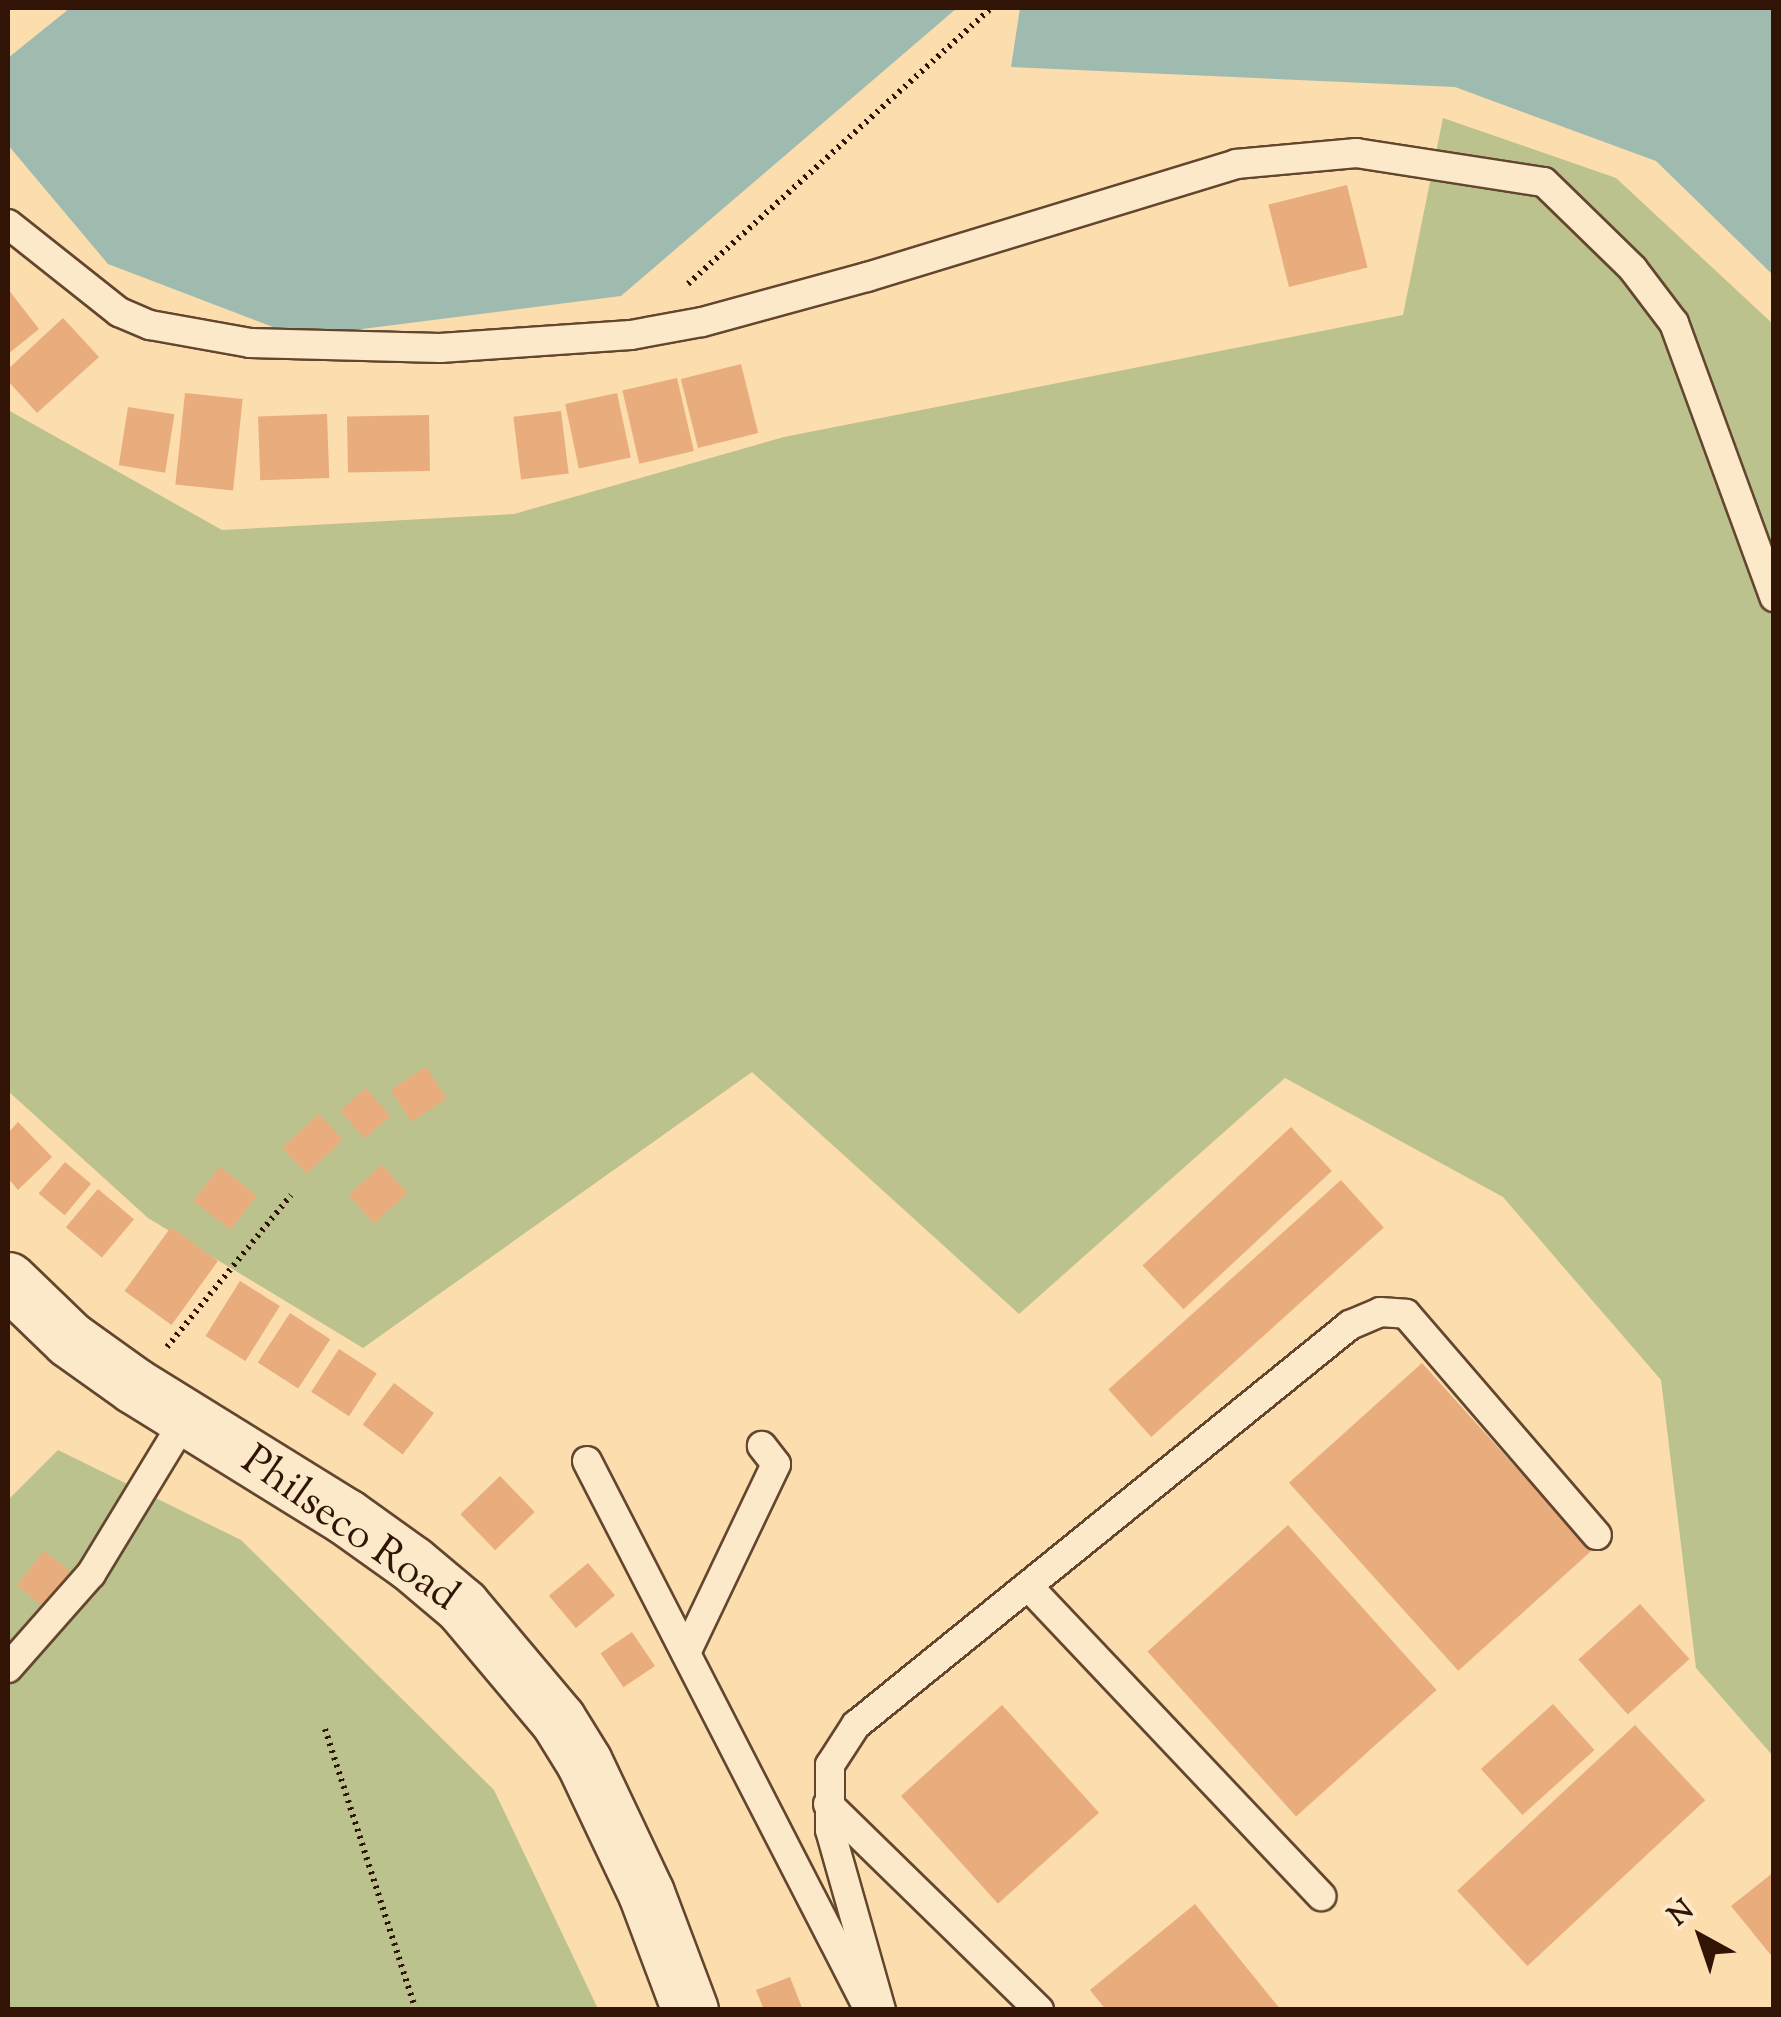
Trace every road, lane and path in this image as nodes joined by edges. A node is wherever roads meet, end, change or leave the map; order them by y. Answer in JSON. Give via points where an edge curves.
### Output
{"nodes":[{"id":1,"x":990,"y":8,"type":"edge"},
{"id":2,"x":8,"y":224,"type":"edge"},
{"id":3,"x":631,"y":335,"type":"junction"},
{"id":4,"x":1774,"y":598,"type":"edge"},
{"id":5,"x":291,"y":1195,"type":"dead end"},
{"id":6,"x":8,"y":1280,"type":"edge"},
{"id":7,"x":135,"y":1386,"type":"junction"},
{"id":8,"x":186,"y":1418,"type":"junction"},
{"id":9,"x":762,"y":1446,"type":"dead end"},
{"id":10,"x":588,"y":1460,"type":"dead end"},
{"id":11,"x":1597,"y":1535,"type":"dead end"},
{"id":12,"x":1028,"y":1586,"type":"junction"},
{"id":13,"x":686,"y":1652,"type":"junction"},
{"id":14,"x":8,"y":1668,"type":"edge"},
{"id":15,"x":325,"y":1730,"type":"dead end"},
{"id":16,"x":828,"y":1804,"type":"junction"},
{"id":17,"x":1321,"y":1896,"type":"dead end"},
{"id":18,"x":416,"y":2010,"type":"edge"},
{"id":19,"x":690,"y":2010,"type":"edge"},
{"id":20,"x":868,"y":2010,"type":"edge"},
{"id":21,"x":881,"y":2010,"type":"edge"},
{"id":22,"x":1040,"y":2010,"type":"edge"}],
"edges":[{"from":1,"to":3,"type":"path"},
{"from":2,"to":3,"type":"lane","via":[[119,312],[180,334],[250,343],[440,348]]},
{"from":3,"to":4,"type":"lane","via":[[867,278],[1236,164],[1356,154],[1544,182],[1633,269],[1674,323]]},
{"from":5,"to":7,"type":"path"},
{"from":6,"to":7,"type":"street","name":"Philseco Road","via":[[69,1339]]},
{"from":7,"to":8,"type":"street","name":"Philseco Road"},
{"from":8,"to":14,"type":"lane","via":[[91,1574]]},
{"from":8,"to":19,"type":"street","name":"Philseco Road","via":[[411,1563],[503,1652],[584,1762],[646,1893]]},
{"from":9,"to":13,"type":"lane","via":[[776,1464]]},
{"from":10,"to":13,"type":"lane"},
{"from":11,"to":12,"type":"lane","via":[[1406,1314],[1380,1312],[1350,1326]]},
{"from":12,"to":16,"type":"lane","via":[[856,1725],[830,1765]]},
{"from":12,"to":17,"type":"lane"},
{"from":13,"to":20,"type":"lane"},
{"from":15,"to":18,"type":"path"},
{"from":16,"to":21,"type":"lane"},
{"from":16,"to":22,"type":"lane"}]}
